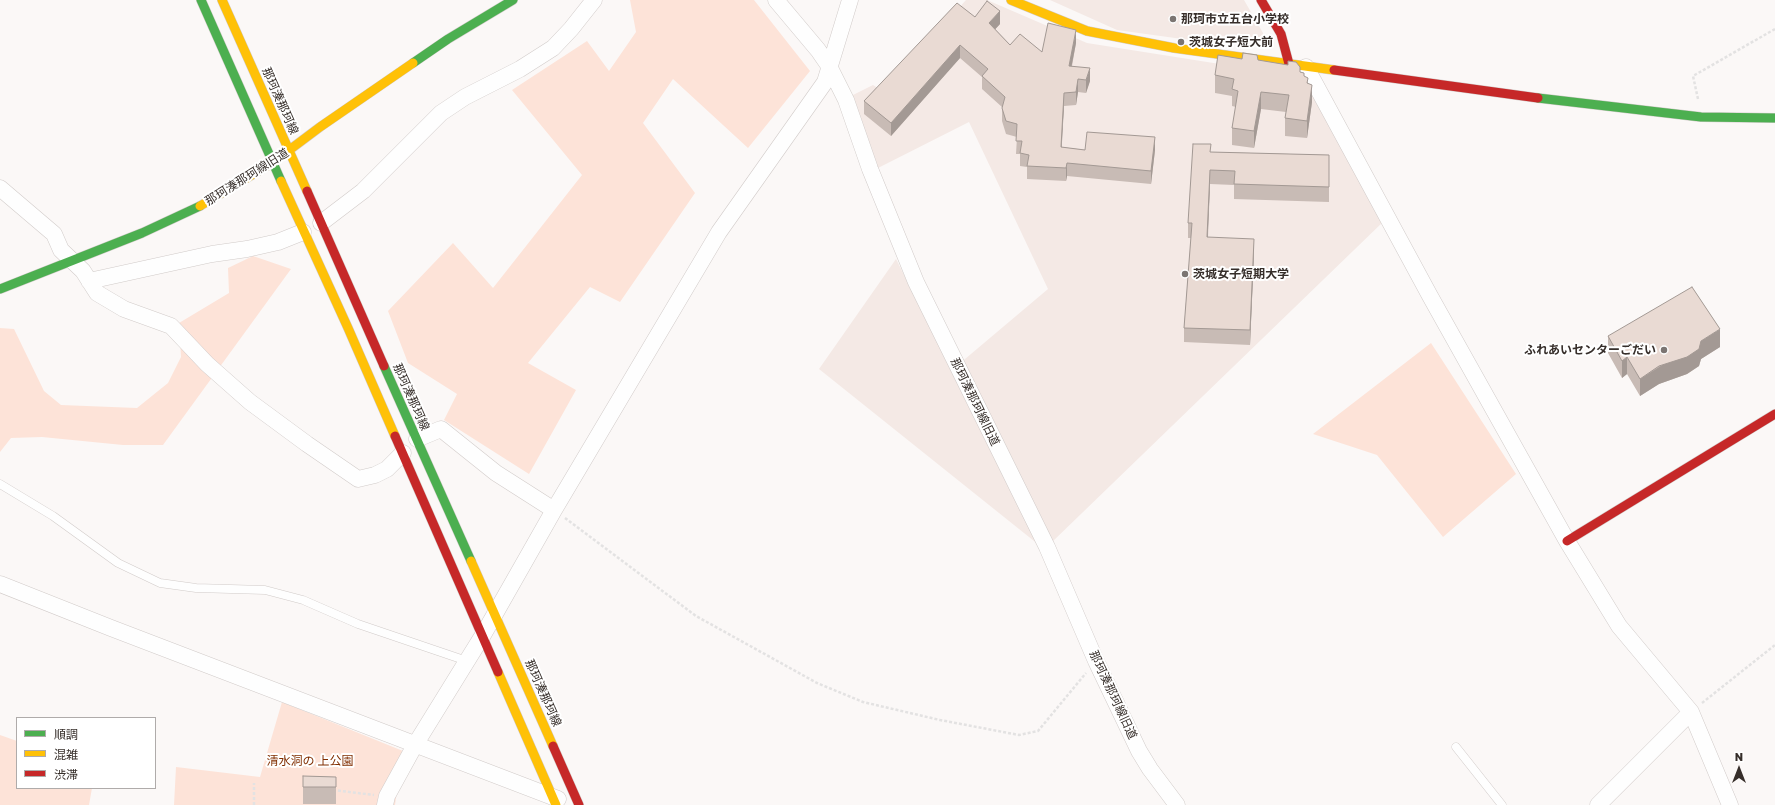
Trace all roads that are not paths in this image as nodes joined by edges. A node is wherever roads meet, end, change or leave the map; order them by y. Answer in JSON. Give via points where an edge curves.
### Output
{"nodes":[{"id":1,"x":201,"y":0,"type":"edge"},
{"id":2,"x":222,"y":0,"type":"edge"},
{"id":3,"x":513,"y":0,"type":"edge"},
{"id":4,"x":594,"y":0,"type":"edge"},
{"id":5,"x":776,"y":0,"type":"edge"},
{"id":6,"x":850,"y":0,"type":"edge"},
{"id":7,"x":1011,"y":0,"type":"edge"},
{"id":8,"x":1261,"y":0,"type":"edge"},
{"id":9,"x":1289,"y":64,"type":"junction"},
{"id":10,"x":829,"y":66,"type":"junction"},
{"id":11,"x":1306,"y":67,"type":"junction"},
{"id":12,"x":1775,"y":118,"type":"edge"},
{"id":13,"x":288,"y":150,"type":"junction"},
{"id":14,"x":272,"y":163,"type":"junction"},
{"id":15,"x":0,"y":188,"type":"edge"},
{"id":16,"x":321,"y":223,"type":"junction"},
{"id":17,"x":303,"y":232,"type":"junction"},
{"id":18,"x":72,"y":260,"type":"junction"},
{"id":19,"x":89,"y":281,"type":"junction"},
{"id":20,"x":0,"y":289,"type":"edge"},
{"id":21,"x":1775,"y":414,"type":"edge"},
{"id":22,"x":417,"y":439,"type":"junction"},
{"id":23,"x":404,"y":453,"type":"junction"},
{"id":24,"x":0,"y":484,"type":"edge"},
{"id":25,"x":554,"y":510,"type":"junction"},
{"id":26,"x":1567,"y":541,"type":"junction"},
{"id":27,"x":0,"y":584,"type":"edge"},
{"id":28,"x":494,"y":613,"type":"junction"},
{"id":29,"x":483,"y":635,"type":"junction"},
{"id":30,"x":467,"y":661,"type":"junction"},
{"id":31,"x":1691,"y":712,"type":"junction"},
{"id":32,"x":415,"y":745,"type":"junction"},
{"id":33,"x":1456,"y":748,"type":"dead end"},
{"id":34,"x":554,"y":800,"type":"edge"},
{"id":35,"x":386,"y":801,"type":"edge"},
{"id":36,"x":571,"y":805,"type":"edge"},
{"id":37,"x":579,"y":805,"type":"edge"},
{"id":38,"x":1177,"y":805,"type":"edge"},
{"id":39,"x":1502,"y":805,"type":"edge"},
{"id":40,"x":1598,"y":805,"type":"edge"},
{"id":41,"x":1730,"y":805,"type":"edge"}],
"edges":[{"from":1,"to":14,"type":"main road"},
{"from":2,"to":13,"type":"main road","name":"那珂湊那珂線"},
{"from":3,"to":13,"type":"main road","name":"那珂湊那珂線旧道","via":[[442,44]]},
{"from":4,"to":16,"type":"street","via":[[572,29],[552,48],[441,113],[363,191]]},
{"from":5,"to":10,"type":"street","name":"那珂湊那珂線旧道"},
{"from":6,"to":10,"type":"street"},
{"from":7,"to":9,"type":"main road","via":[[1062,22],[1102,35]]},
{"from":8,"to":9,"type":"main road","via":[[1281,34]]},
{"from":9,"to":11,"type":"main road"},
{"from":10,"to":25,"type":"street","via":[[825,82],[719,232]]},
{"from":10,"to":38,"type":"street","name":"那珂湊那珂線旧道","via":[[846,100],[870,169],[916,282],[1047,547],[1139,751]]},
{"from":11,"to":12,"type":"main road","via":[[1701,117]]},
{"from":11,"to":26,"type":"street"},
{"from":13,"to":14,"type":"main road","name":"那珂湊那珂線旧道"},
{"from":13,"to":16,"type":"main road","name":"那珂湊那珂線"},
{"from":14,"to":17,"type":"main road"},
{"from":14,"to":18,"type":"main road","name":"那珂湊那珂線旧道","via":[[184,214]]},
{"from":15,"to":18,"type":"street","via":[[54,234],[61,250]]},
{"from":16,"to":22,"type":"main road","name":"那珂湊那珂線"},
{"from":17,"to":19,"type":"street","via":[[270,244]]},
{"from":17,"to":23,"type":"main road"},
{"from":18,"to":19,"type":"street"},
{"from":18,"to":20,"type":"main road","name":"那珂湊那珂線旧道"},
{"from":19,"to":23,"type":"street","via":[[97,293],[124,309],[171,326],[207,364],[250,402],[358,479],[381,472]]},
{"from":21,"to":26,"type":"main road"},
{"from":22,"to":25,"type":"street","via":[[441,429],[496,473]]},
{"from":22,"to":28,"type":"main road","name":"那珂湊那珂線"},
{"from":23,"to":29,"type":"main road"},
{"from":24,"to":30,"type":"lane","via":[[53,516],[118,563],[160,583],[196,588],[265,590],[303,600],[358,624]]},
{"from":25,"to":28,"type":"street"},
{"from":26,"to":31,"type":"street","via":[[1619,626]]},
{"from":27,"to":32,"type":"street"},
{"from":28,"to":29,"type":"street"},
{"from":28,"to":37,"type":"main road","name":"那珂湊那珂線"},
{"from":29,"to":30,"type":"street"},
{"from":29,"to":34,"type":"main road"},
{"from":30,"to":32,"type":"street"},
{"from":31,"to":40,"type":"street"},
{"from":31,"to":41,"type":"street"},
{"from":32,"to":34,"type":"street"},
{"from":32,"to":35,"type":"street"},
{"from":33,"to":39,"type":"lane"},
{"from":34,"to":36,"type":"street"}]}
